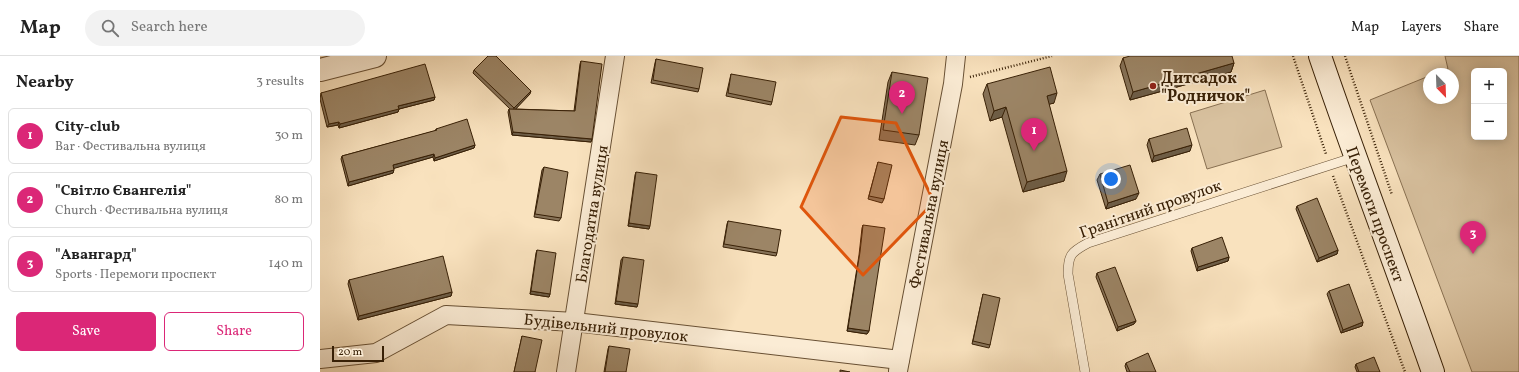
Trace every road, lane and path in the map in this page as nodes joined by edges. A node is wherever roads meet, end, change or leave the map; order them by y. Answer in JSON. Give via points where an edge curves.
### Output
{"nodes":[{"id":1,"x":375,"y":56,"type":"edge"},
{"id":2,"x":615,"y":56,"type":"edge"},
{"id":3,"x":956,"y":56,"type":"edge"},
{"id":4,"x":1052,"y":56,"type":"edge"},
{"id":5,"x":1293,"y":56,"type":"edge"},
{"id":6,"x":1320,"y":56,"type":"edge"},
{"id":7,"x":320,"y":70,"type":"edge"},
{"id":8,"x":953,"y":84,"type":"junction"},
{"id":9,"x":1355,"y":157,"type":"junction"},
{"id":10,"x":1329,"y":166,"type":"junction"},
{"id":11,"x":575,"y":322,"type":"junction"},
{"id":12,"x":320,"y":359,"type":"edge"},
{"id":13,"x":899,"y":366,"type":"edge"},
{"id":14,"x":566,"y":372,"type":"edge"},
{"id":15,"x":1085,"y":372,"type":"edge"},
{"id":16,"x":1406,"y":372,"type":"edge"},
{"id":17,"x":1433,"y":372,"type":"edge"}],
"edges":[{"from":1,"to":7,"type":"main road"},
{"from":2,"to":11,"type":"street","name":"Благодатна вулиця"},
{"from":3,"to":8,"type":"street","name":"Фестивальна вулиця"},
{"from":4,"to":8,"type":"path"},
{"from":5,"to":10,"type":"path"},
{"from":6,"to":9,"type":"main road","name":"Перемоги проспект"},
{"from":8,"to":13,"type":"street","name":"Фестивальна вулиця"},
{"from":9,"to":10,"type":"lane","name":"Гранітний провулок"},
{"from":9,"to":17,"type":"main road","name":"Перемоги проспект"},
{"from":10,"to":15,"type":"lane","name":"Гранітний провулок","via":[[1088,243],[1076,250],[1068,260],[1068,274]]},
{"from":10,"to":16,"type":"path"},
{"from":11,"to":12,"type":"street","name":"Будівельний провулок","via":[[446,315],[376,353]]},
{"from":11,"to":13,"type":"street","name":"Будівельний провулок"},
{"from":11,"to":14,"type":"street","name":"Благодатна вулиця"}]}
